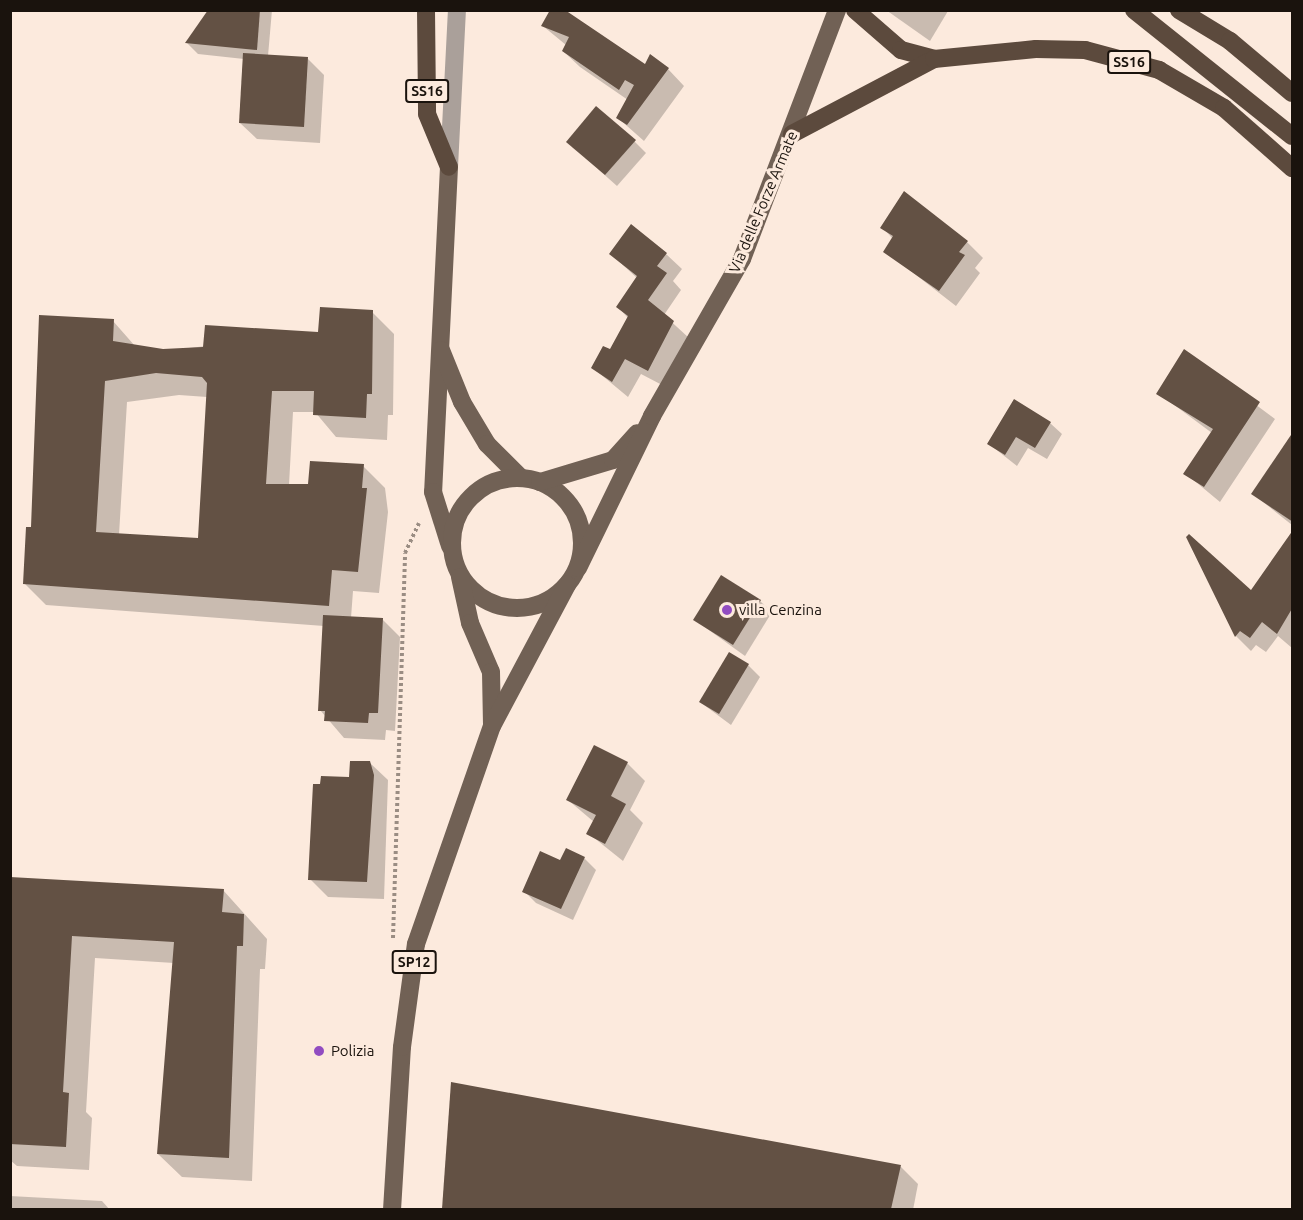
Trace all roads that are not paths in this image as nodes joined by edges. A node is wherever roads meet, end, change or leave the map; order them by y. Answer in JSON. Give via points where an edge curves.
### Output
{"nodes":[{"id":1,"x":426,"y":10,"type":"edge"},
{"id":2,"x":457,"y":10,"type":"edge"},
{"id":3,"x":837,"y":10,"type":"edge"},
{"id":4,"x":855,"y":10,"type":"edge"},
{"id":5,"x":1134,"y":10,"type":"edge"},
{"id":6,"x":1179,"y":10,"type":"edge"},
{"id":7,"x":1197,"y":10,"type":"edge"},
{"id":8,"x":1230,"y":41,"type":"junction"},
{"id":9,"x":934,"y":59,"type":"junction"},
{"id":10,"x":1293,"y":93,"type":"edge"},
{"id":11,"x":792,"y":134,"type":"junction"},
{"id":12,"x":1293,"y":136,"type":"edge"},
{"id":13,"x":449,"y":167,"type":"junction"},
{"id":14,"x":1293,"y":168,"type":"edge"},
{"id":15,"x":438,"y":342,"type":"junction"},
{"id":16,"x":652,"y":416,"type":"junction"},
{"id":17,"x":521,"y":478,"type":"junction"},
{"id":18,"x":540,"y":482,"type":"junction"},
{"id":19,"x":452,"y":554,"type":"junction"},
{"id":20,"x":578,"y":568,"type":"junction"},
{"id":21,"x":459,"y":574,"type":"junction"},
{"id":22,"x":567,"y":585,"type":"junction"},
{"id":23,"x":492,"y":726,"type":"junction"},
{"id":24,"x":392,"y":1209,"type":"edge"}],
"edges":[{"from":1,"to":13,"type":"highway","number":"SS16","via":[[427,114]]},
{"from":2,"to":13,"type":"street"},
{"from":3,"to":11,"type":"main road","name":"Via delle Forze Armate"},
{"from":4,"to":9,"type":"highway","number":"SS16","via":[[901,50]]},
{"from":5,"to":12,"type":"highway","number":"SS16"},
{"from":6,"to":8,"type":"highway"},
{"from":7,"to":8,"type":"highway"},
{"from":8,"to":10,"type":"highway"},
{"from":9,"to":11,"type":"highway","number":"SS16"},
{"from":9,"to":14,"type":"highway","number":"SS16","via":[[1036,49],[1085,50],[1159,70],[1224,108]]},
{"from":11,"to":16,"type":"main road","name":"Via delle Forze Armate","via":[[742,259]]},
{"from":13,"to":15,"type":"main road"},
{"from":15,"to":17,"type":"main road","via":[[462,402],[487,444]]},
{"from":15,"to":19,"type":"main road","via":[[433,492]]},
{"from":16,"to":18,"type":"main road","name":"Via delle Forze Armate","via":[[613,460]]},
{"from":16,"to":20,"type":"main road","name":"Via delle Forze Armate"},
{"from":17,"to":18,"type":"main road"},
{"from":17,"to":19,"type":"main road","via":[[484,487],[469,500],[452,534]]},
{"from":18,"to":20,"type":"main road","via":[[572,508],[583,548]]},
{"from":19,"to":21,"type":"main road"},
{"from":20,"to":22,"type":"main road"},
{"from":21,"to":22,"type":"main road","via":[[472,591],[510,608],[531,607]]},
{"from":21,"to":23,"type":"main road","number":"SP12","via":[[470,623],[491,672]]},
{"from":22,"to":23,"type":"main road","number":"SP12"},
{"from":23,"to":24,"type":"main road","number":"SP12","via":[[417,944],[402,1047]]}]}
